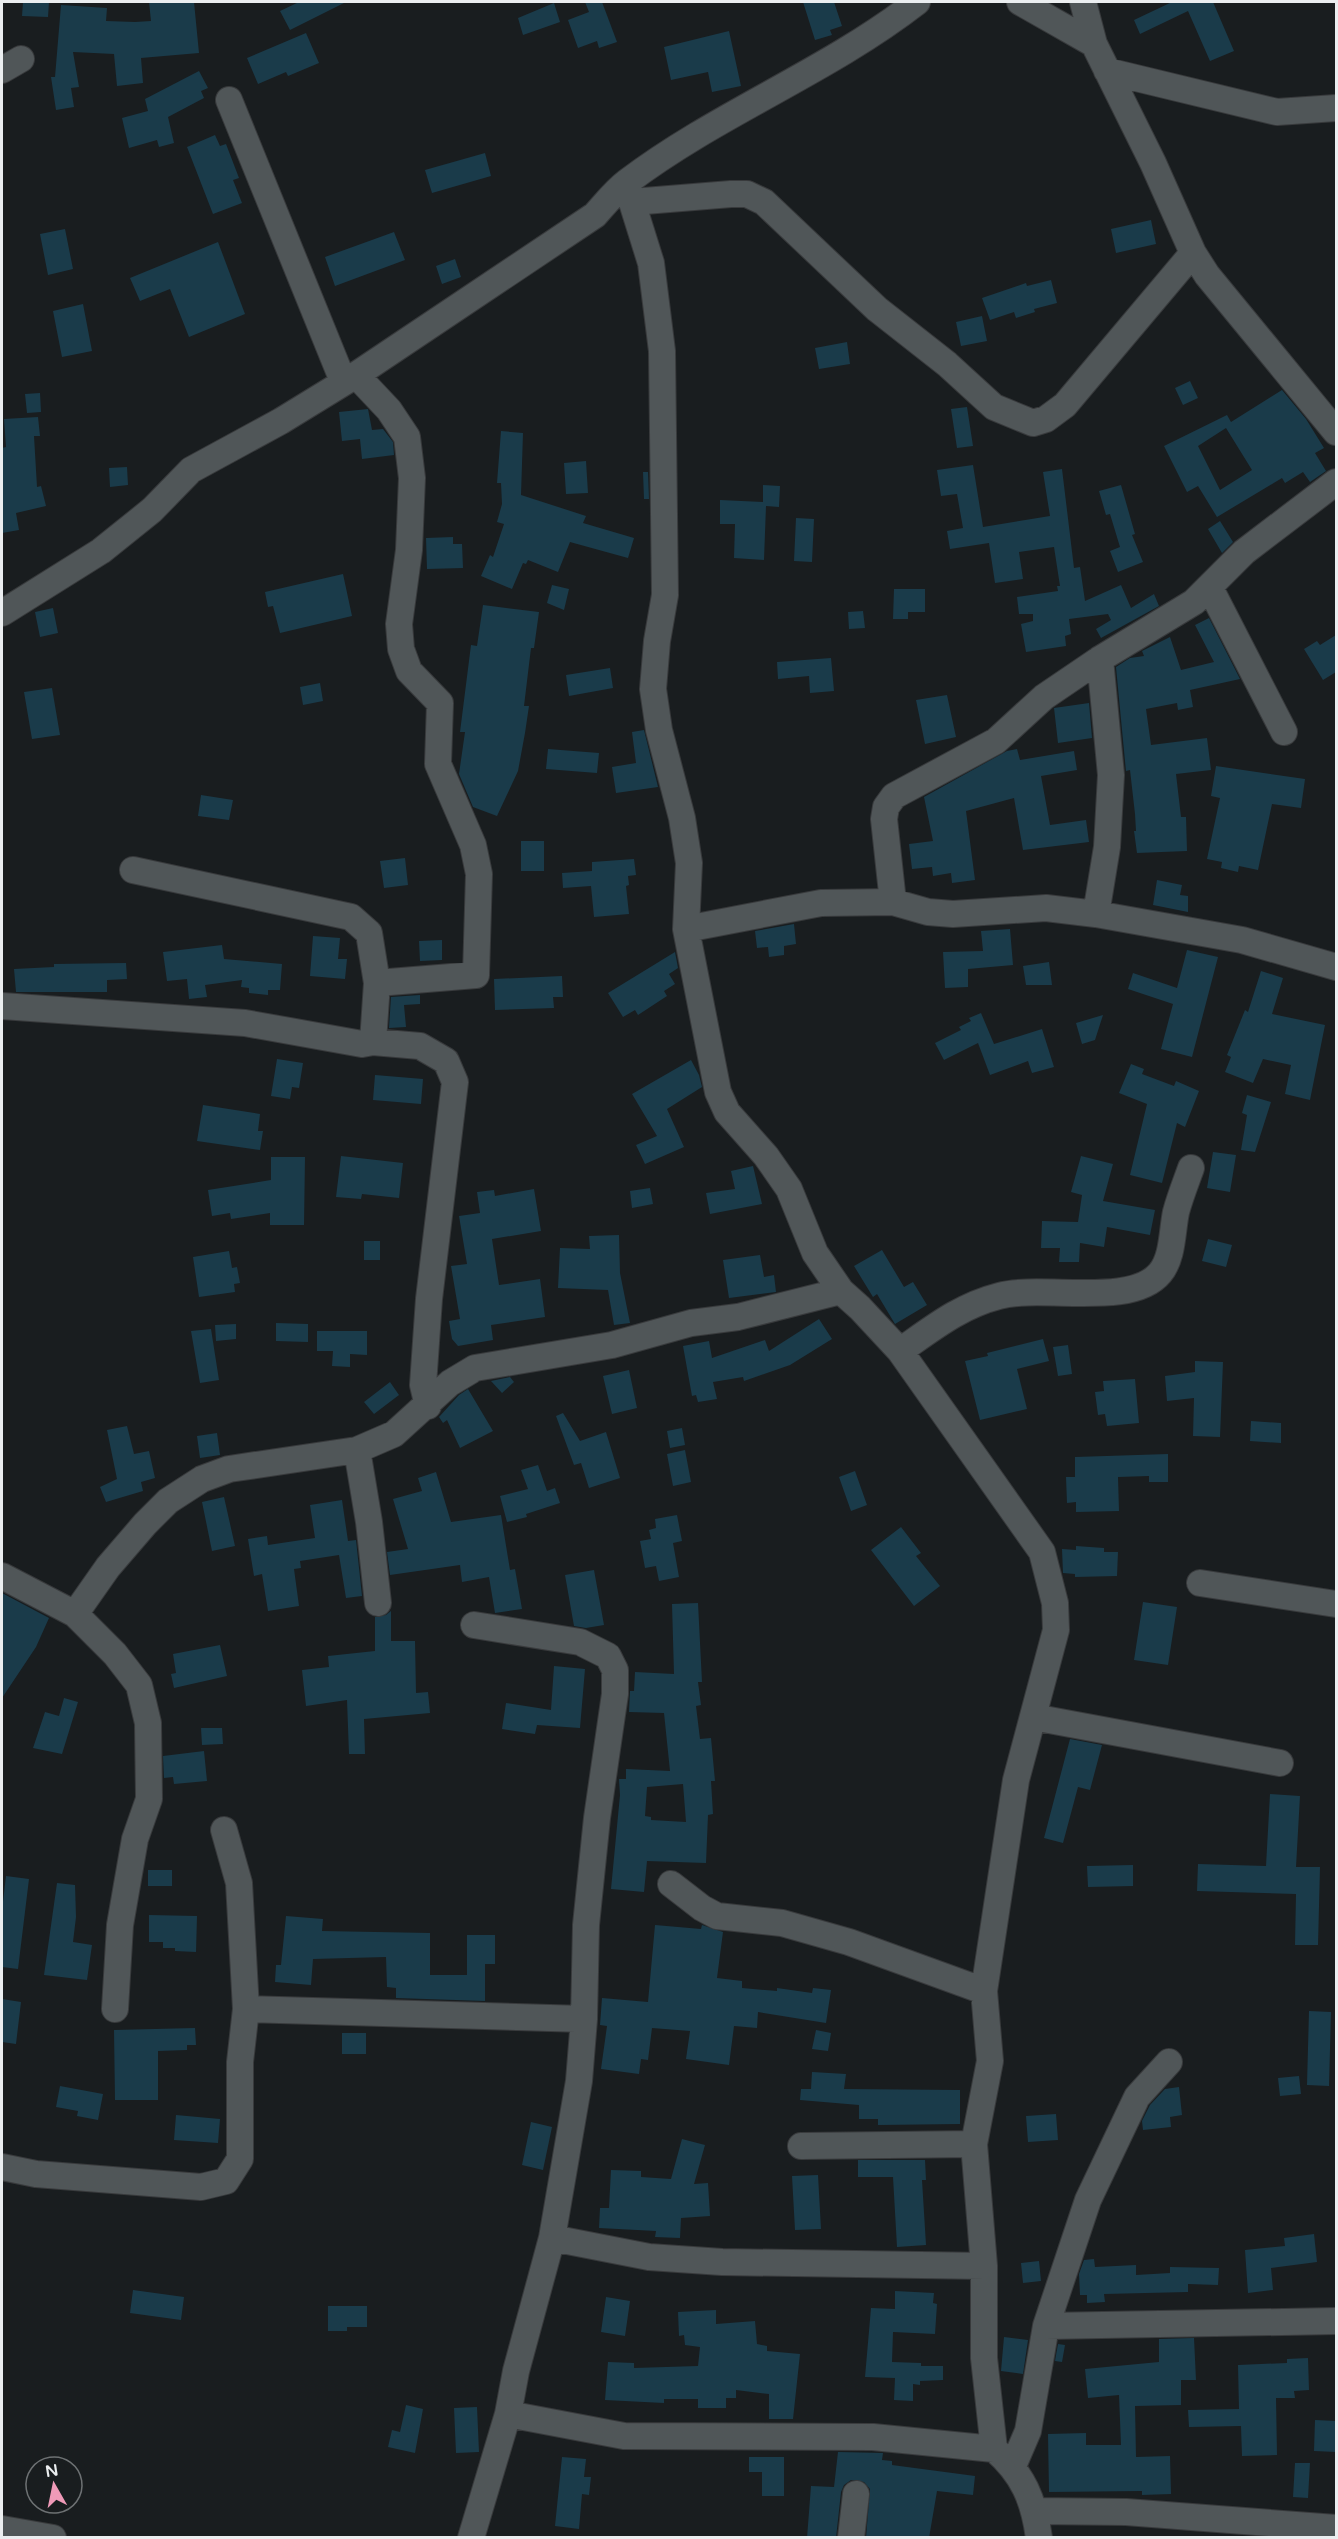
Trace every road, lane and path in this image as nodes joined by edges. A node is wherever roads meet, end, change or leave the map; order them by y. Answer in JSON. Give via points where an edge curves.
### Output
{"nodes":[{"id":1,"x":917,"y":2,"type":"edge"},
{"id":2,"x":1020,"y":2,"type":"edge"},
{"id":3,"x":1083,"y":2,"type":"edge"},
{"id":4,"x":1094,"y":44,"type":"junction"},
{"id":5,"x":1107,"y":71,"type":"junction"},
{"id":6,"x":229,"y":100,"type":"dead end"},
{"id":7,"x":1336,"y":108,"type":"edge"},
{"id":8,"x":629,"y":193,"type":"junction"},
{"id":9,"x":1193,"y":253,"type":"junction"},
{"id":10,"x":350,"y":378,"type":"junction"},
{"id":11,"x":1336,"y":432,"type":"edge"},
{"id":12,"x":1336,"y":482,"type":"edge"},
{"id":13,"x":1210,"y":588,"type":"junction"},
{"id":14,"x":2,"y":613,"type":"edge"},
{"id":15,"x":1100,"y":658,"type":"junction"},
{"id":16,"x":1284,"y":732,"type":"dead end"},
{"id":17,"x":133,"y":870,"type":"dead end"},
{"id":18,"x":893,"y":902,"type":"junction"},
{"id":19,"x":1096,"y":914,"type":"junction"},
{"id":20,"x":686,"y":929,"type":"junction"},
{"id":21,"x":1336,"y":967,"type":"edge"},
{"id":22,"x":377,"y":983,"type":"junction"},
{"id":23,"x":2,"y":1006,"type":"edge"},
{"id":24,"x":373,"y":1042,"type":"junction"},
{"id":25,"x":1191,"y":1168,"type":"dead end"},
{"id":26,"x":841,"y":1292,"type":"junction"},
{"id":27,"x":900,"y":1351,"type":"junction"},
{"id":28,"x":428,"y":1406,"type":"junction"},
{"id":29,"x":357,"y":1450,"type":"junction"},
{"id":30,"x":2,"y":1576,"type":"edge"},
{"id":31,"x":1200,"y":1583,"type":"dead end"},
{"id":32,"x":378,"y":1603,"type":"dead end"},
{"id":33,"x":1336,"y":1604,"type":"edge"},
{"id":34,"x":75,"y":1614,"type":"junction"},
{"id":35,"x":474,"y":1624,"type":"dead end"},
{"id":36,"x":1033,"y":1717,"type":"junction"},
{"id":37,"x":1280,"y":1762,"type":"dead end"},
{"id":38,"x":224,"y":1830,"type":"dead end"},
{"id":39,"x":671,"y":1884,"type":"dead end"},
{"id":40,"x":984,"y":1991,"type":"junction"},
{"id":41,"x":115,"y":2009,"type":"dead end"},
{"id":42,"x":246,"y":2009,"type":"junction"},
{"id":43,"x":584,"y":2019,"type":"junction"},
{"id":44,"x":1168,"y":2062,"type":"dead end"},
{"id":45,"x":974,"y":2144,"type":"junction"},
{"id":46,"x":801,"y":2146,"type":"dead end"},
{"id":47,"x":2,"y":2167,"type":"edge"},
{"id":48,"x":552,"y":2238,"type":"junction"},
{"id":49,"x":984,"y":2266,"type":"junction"},
{"id":50,"x":1336,"y":2321,"type":"edge"},
{"id":51,"x":1046,"y":2326,"type":"junction"},
{"id":52,"x":508,"y":2414,"type":"junction"},
{"id":53,"x":994,"y":2449,"type":"junction"},
{"id":54,"x":1014,"y":2466,"type":"junction"},
{"id":55,"x":856,"y":2494,"type":"dead end"},
{"id":56,"x":1035,"y":2511,"type":"junction"},
{"id":57,"x":1336,"y":2528,"type":"edge"},
{"id":58,"x":2,"y":2529,"type":"edge"},
{"id":59,"x":52,"y":2538,"type":"edge"},
{"id":60,"x":471,"y":2538,"type":"edge"},
{"id":61,"x":851,"y":2538,"type":"edge"},
{"id":62,"x":1039,"y":2538,"type":"edge"}],
"edges":[{"from":1,"to":8,"type":"street","via":[[849,49],[713,126]]},
{"from":2,"to":4,"type":"street"},
{"from":3,"to":4,"type":"street"},
{"from":4,"to":5,"type":"street"},
{"from":5,"to":7,"type":"street","via":[[1276,112]]},
{"from":5,"to":9,"type":"street"},
{"from":6,"to":10,"type":"street"},
{"from":8,"to":9,"type":"street","via":[[747,194],[764,202],[877,309],[994,407],[1034,423],[1065,405]]},
{"from":8,"to":10,"type":"street"},
{"from":8,"to":20,"type":"street","via":[[651,263],[662,351],[665,595],[653,689],[689,863]]},
{"from":9,"to":11,"type":"street"},
{"from":10,"to":14,"type":"street","via":[[191,471],[152,510],[101,551]]},
{"from":10,"to":22,"type":"street","via":[[401,425],[411,451],[410,550],[399,624],[400,649],[409,671],[440,703],[438,764],[473,845],[479,874],[476,975]]},
{"from":12,"to":13,"type":"street","via":[[1244,552]]},
{"from":13,"to":15,"type":"street","via":[[1194,602]]},
{"from":13,"to":16,"type":"street"},
{"from":15,"to":18,"type":"street","via":[[1044,697],[996,741],[894,795],[884,819]]},
{"from":15,"to":19,"type":"street","via":[[1110,775],[1107,847]]},
{"from":17,"to":22,"type":"street","via":[[351,916],[369,933]]},
{"from":18,"to":19,"type":"street","via":[[953,914],[1046,908]]},
{"from":18,"to":20,"type":"street","via":[[821,903]]},
{"from":19,"to":21,"type":"street","via":[[1242,940]]},
{"from":20,"to":26,"type":"street","via":[[711,1063],[727,1112],[766,1156],[789,1190],[815,1253]]},
{"from":22,"to":24,"type":"street"},
{"from":23,"to":24,"type":"street","via":[[245,1023],[362,1044]]},
{"from":24,"to":28,"type":"street","via":[[420,1046],[446,1061],[455,1082],[429,1299],[423,1385]]},
{"from":25,"to":27,"type":"street","via":[[1159,1274],[1110,1294],[1039,1291],[1002,1295],[952,1314]]},
{"from":26,"to":27,"type":"street"},
{"from":26,"to":28,"type":"street","via":[[738,1317],[691,1323],[612,1345],[475,1368],[450,1383]]},
{"from":27,"to":36,"type":"street","via":[[1042,1552],[1055,1603],[1056,1630]]},
{"from":28,"to":29,"type":"street","via":[[394,1434]]},
{"from":29,"to":32,"type":"street"},
{"from":29,"to":34,"type":"street","via":[[229,1469],[202,1479],[168,1501],[145,1524]]},
{"from":30,"to":34,"type":"street"},
{"from":31,"to":33,"type":"street"},
{"from":34,"to":41,"type":"street","via":[[139,1685],[148,1723],[149,1799],[135,1839],[120,1925]]},
{"from":35,"to":43,"type":"street","via":[[580,1642],[608,1656],[615,1670],[586,1925]]},
{"from":36,"to":37,"type":"street"},
{"from":36,"to":40,"type":"street","via":[[1016,1780]]},
{"from":38,"to":42,"type":"street","via":[[240,1883]]},
{"from":39,"to":40,"type":"street","via":[[717,1916],[782,1923],[849,1942]]},
{"from":40,"to":45,"type":"street","via":[[990,2061]]},
{"from":42,"to":43,"type":"street"},
{"from":42,"to":47,"type":"street","via":[[240,2062],[240,2158],[226,2181],[201,2187],[36,2174]]},
{"from":43,"to":48,"type":"street","via":[[579,2081]]},
{"from":44,"to":51,"type":"street","via":[[1147,2082],[1126,2116],[1088,2200]]},
{"from":45,"to":46,"type":"street"},
{"from":45,"to":49,"type":"street"},
{"from":48,"to":49,"type":"street","via":[[649,2257],[722,2262]]},
{"from":48,"to":52,"type":"street"},
{"from":49,"to":53,"type":"street","via":[[984,2358]]},
{"from":50,"to":51,"type":"street"},
{"from":51,"to":54,"type":"street","via":[[1028,2431]]},
{"from":52,"to":53,"type":"street","via":[[624,2436],[873,2437]]},
{"from":52,"to":60,"type":"street"},
{"from":53,"to":54,"type":"street"},
{"from":54,"to":56,"type":"street"},
{"from":55,"to":61,"type":"street"},
{"from":56,"to":57,"type":"street","via":[[1126,2512]]},
{"from":56,"to":62,"type":"street"},
{"from":58,"to":59,"type":"street"}]}
